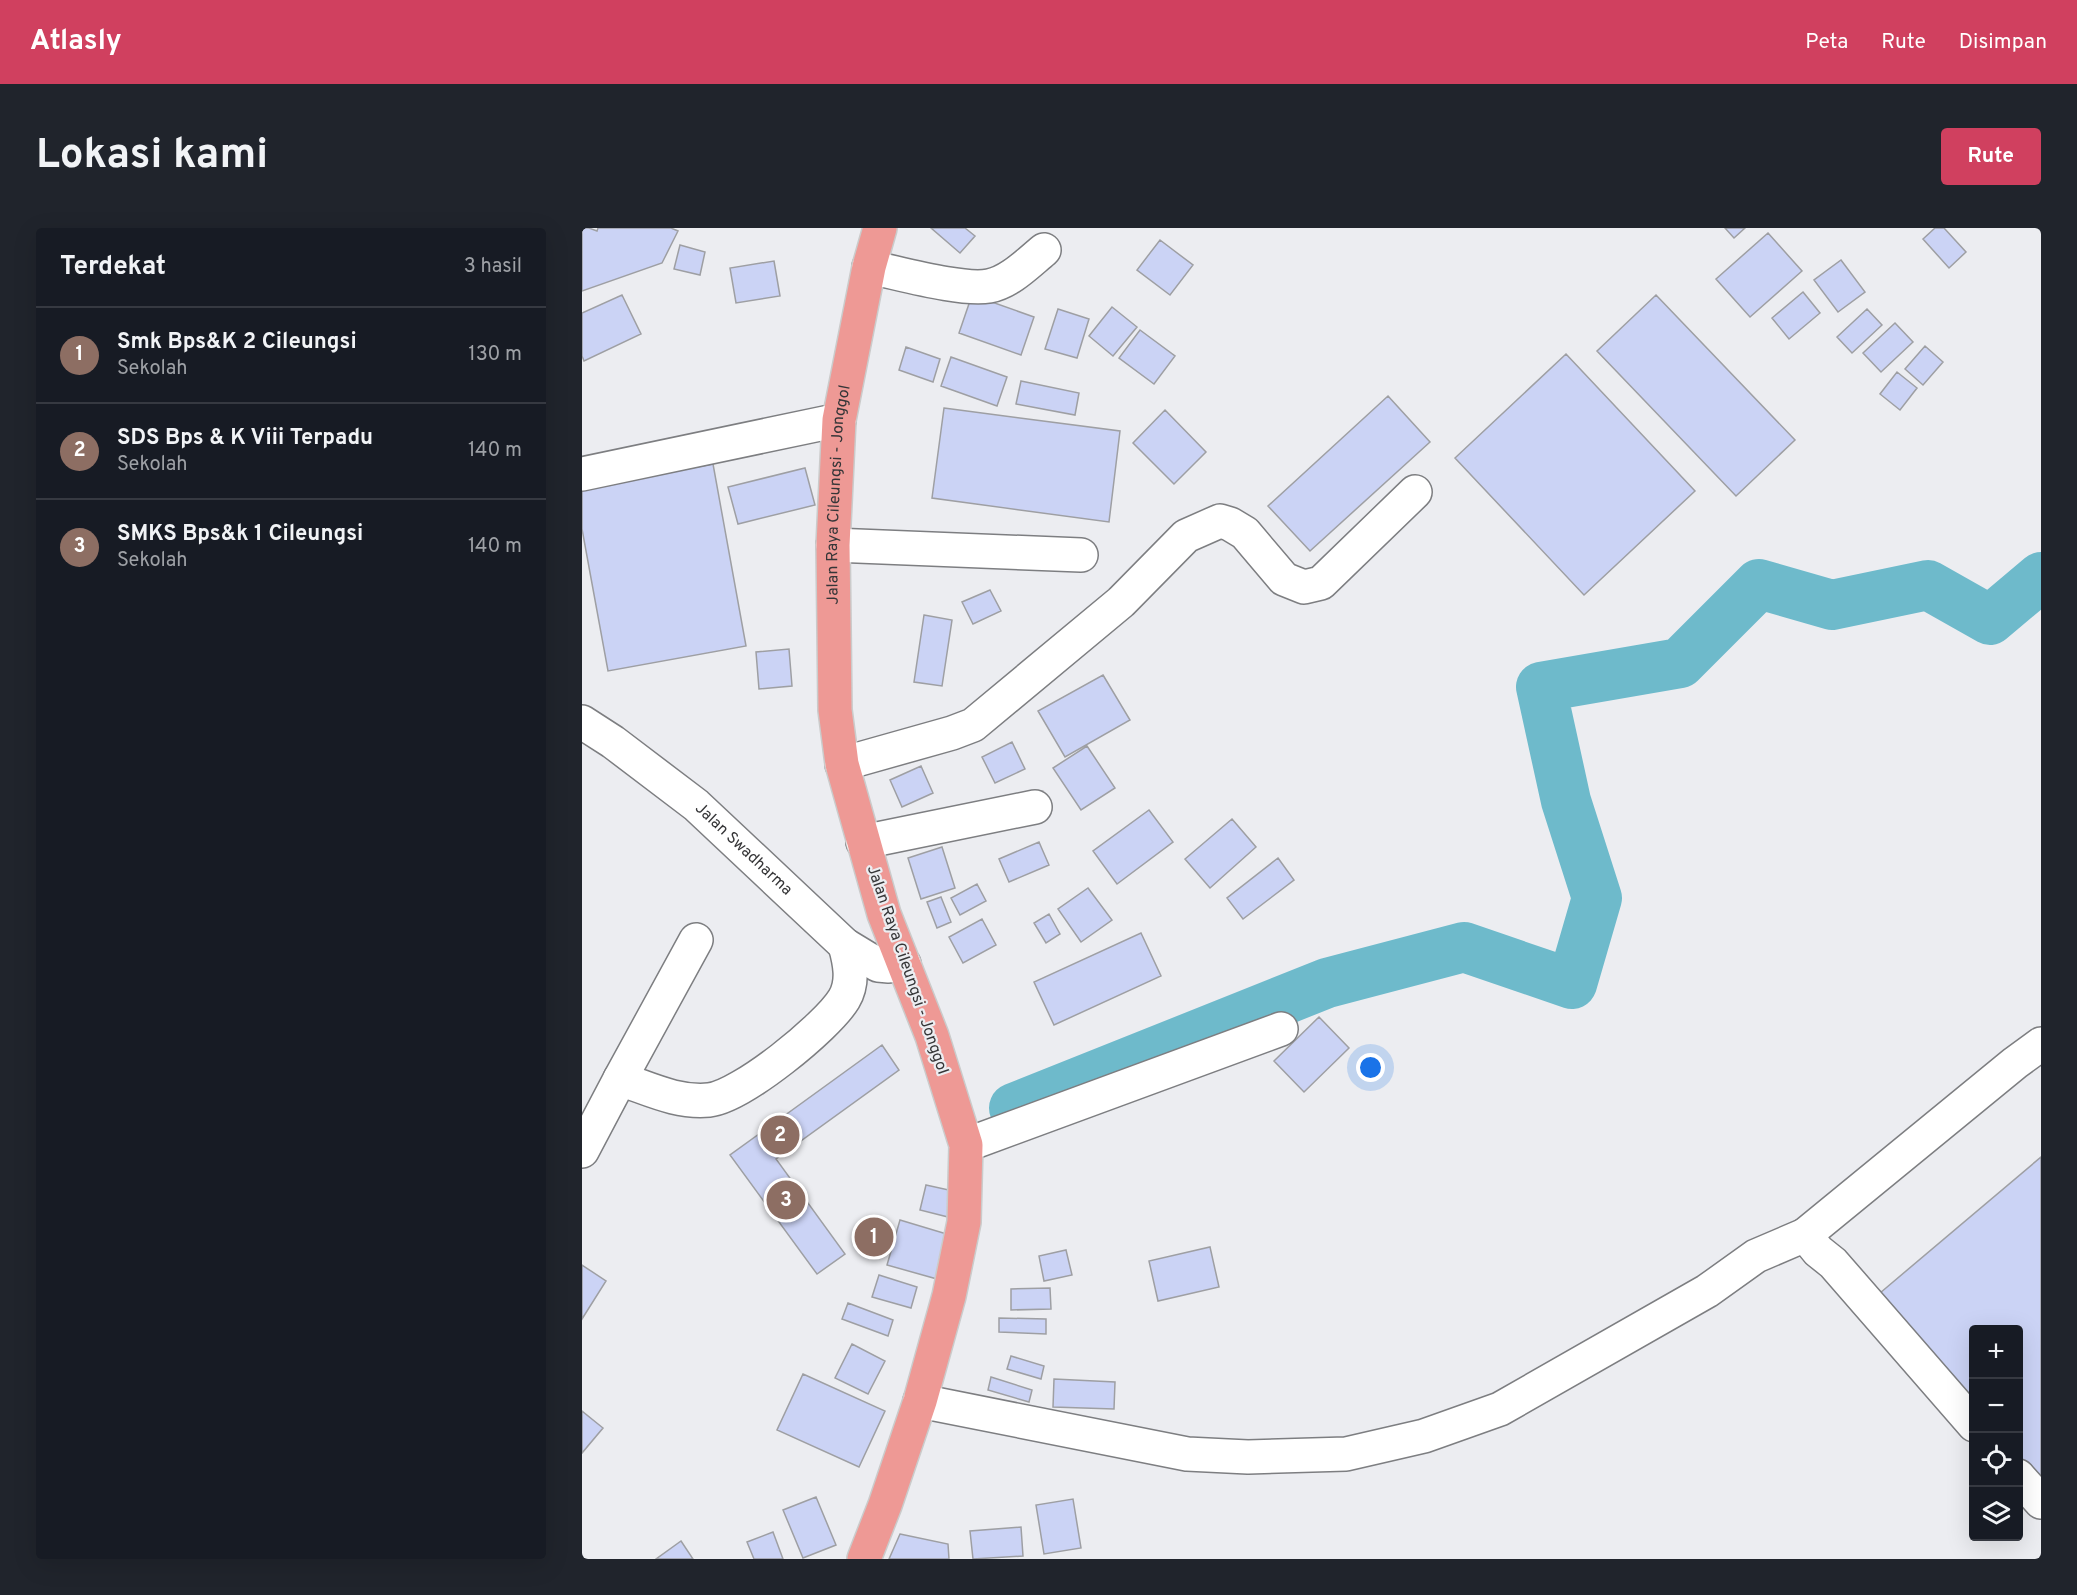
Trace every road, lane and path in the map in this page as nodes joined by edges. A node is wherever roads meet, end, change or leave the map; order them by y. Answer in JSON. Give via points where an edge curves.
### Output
{"nodes":[{"id":1,"x":880,"y":228,"type":"edge"},
{"id":2,"x":1044,"y":250,"type":"dead end"},
{"id":3,"x":869,"y":267,"type":"junction"},
{"id":4,"x":839,"y":420,"type":"junction"},
{"id":5,"x":582,"y":474,"type":"edge"},
{"id":6,"x":1415,"y":492,"type":"dead end"},
{"id":7,"x":834,"y":546,"type":"junction"},
{"id":8,"x":1081,"y":555,"type":"dead end"},
{"id":9,"x":582,"y":722,"type":"edge"},
{"id":10,"x":842,"y":764,"type":"junction"},
{"id":11,"x":1035,"y":807,"type":"dead end"},
{"id":12,"x":863,"y":842,"type":"junction"},
{"id":13,"x":696,"y":940,"type":"dead end"},
{"id":14,"x":845,"y":945,"type":"junction"},
{"id":15,"x":904,"y":964,"type":"junction"},
{"id":16,"x":1281,"y":1029,"type":"dead end"},
{"id":17,"x":2041,"y":1044,"type":"edge"},
{"id":18,"x":620,"y":1079,"type":"junction"},
{"id":19,"x":966,"y":1144,"type":"junction"},
{"id":20,"x":582,"y":1151,"type":"edge"},
{"id":21,"x":1805,"y":1235,"type":"junction"},
{"id":22,"x":920,"y":1401,"type":"junction"},
{"id":23,"x":1969,"y":1419,"type":"edge"},
{"id":24,"x":2023,"y":1481,"type":"edge"},
{"id":25,"x":2041,"y":1502,"type":"edge"},
{"id":26,"x":864,"y":1559,"type":"edge"}],
"edges":[{"from":1,"to":3,"type":"main road","name":"Jalan Raya Cileungsi - Jonggol"},
{"from":2,"to":3,"type":"street","via":[[1005,280],[990,286],[950,283]]},
{"from":3,"to":4,"type":"main road","name":"Jalan Raya Cileungsi - Jonggol"},
{"from":4,"to":5,"type":"street"},
{"from":4,"to":7,"type":"main road","name":"Jalan Raya Cileungsi - Jonggol"},
{"from":6,"to":10,"type":"street","via":[[1321,584],[1304,586],[1284,579],[1245,533],[1220,520],[1186,536],[1121,602],[973,725]]},
{"from":7,"to":8,"type":"street"},
{"from":7,"to":10,"type":"main road","name":"Jalan Raya Cileungsi - Jonggol","via":[[835,710]]},
{"from":9,"to":14,"type":"street","name":"Jalan Swadharma","via":[[696,805]]},
{"from":10,"to":12,"type":"main road","name":"Jalan Raya Cileungsi - Jonggol"},
{"from":11,"to":12,"type":"street"},
{"from":12,"to":15,"type":"main road","name":"Jalan Raya Cileungsi - Jonggol","via":[[884,914]]},
{"from":13,"to":18,"type":"street"},
{"from":14,"to":15,"type":"street","name":"Jalan Swadharma","via":[[878,965]]},
{"from":14,"to":18,"type":"street","via":[[850,983],[844,999],[788,1055],[740,1088],[712,1100],[683,1101]]},
{"from":15,"to":19,"type":"main road","name":"Jalan Raya Cileungsi - Jonggol","via":[[932,1036]]},
{"from":16,"to":19,"type":"street"},
{"from":17,"to":21,"type":"street"},
{"from":18,"to":20,"type":"street"},
{"from":19,"to":22,"type":"main road","name":"Jalan Raya Cileungsi - Jonggol","via":[[964,1222],[949,1296]]},
{"from":21,"to":22,"type":"street","via":[[1756,1256],[1707,1292],[1500,1409],[1424,1436],[1346,1454],[1187,1454]]},
{"from":21,"to":23,"type":"street"},
{"from":22,"to":26,"type":"main road","name":"Jalan Raya Cileungsi - Jonggol"},
{"from":24,"to":25,"type":"street"}]}
